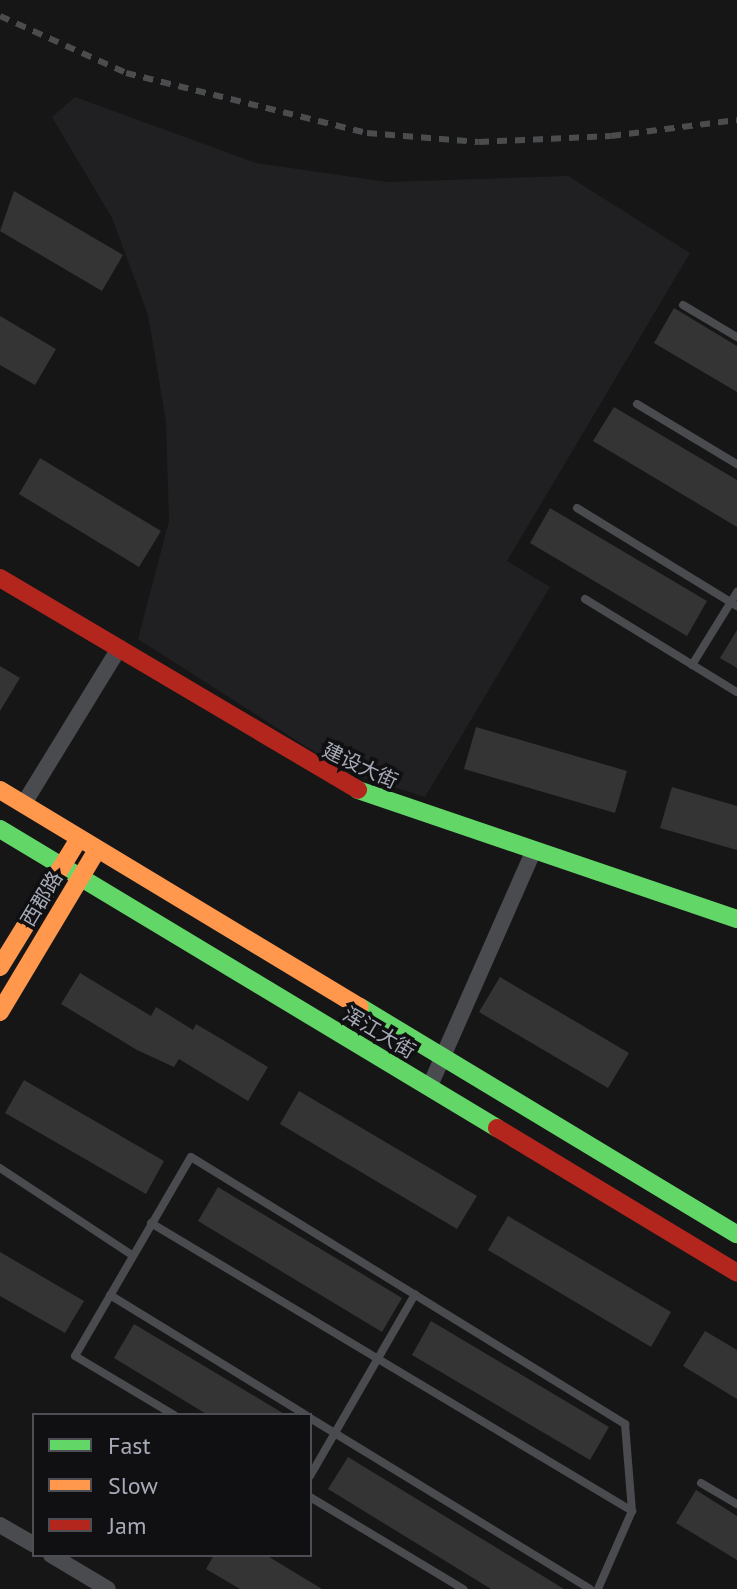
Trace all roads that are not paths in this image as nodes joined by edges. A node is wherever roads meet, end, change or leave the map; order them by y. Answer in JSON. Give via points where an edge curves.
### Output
{"nodes":[{"id":1,"x":683,"y":305,"type":"dead end"},
{"id":2,"x":737,"y":337,"type":"edge"},
{"id":3,"x":637,"y":404,"type":"dead end"},
{"id":4,"x":737,"y":464,"type":"edge"},
{"id":5,"x":577,"y":508,"type":"dead end"},
{"id":6,"x":0,"y":578,"type":"edge"},
{"id":7,"x":737,"y":592,"type":"edge"},
{"id":8,"x":585,"y":599,"type":"dead end"},
{"id":9,"x":734,"y":604,"type":"edge"},
{"id":10,"x":118,"y":650,"type":"junction"},
{"id":11,"x":692,"y":665,"type":"junction"},
{"id":12,"x":737,"y":692,"type":"edge"},
{"id":13,"x":0,"y":790,"type":"edge"},
{"id":14,"x":23,"y":805,"type":"junction"},
{"id":15,"x":0,"y":829,"type":"edge"},
{"id":16,"x":78,"y":840,"type":"junction"},
{"id":17,"x":97,"y":850,"type":"junction"},
{"id":18,"x":534,"y":850,"type":"junction"},
{"id":19,"x":62,"y":868,"type":"junction"},
{"id":20,"x":80,"y":879,"type":"junction"},
{"id":21,"x":737,"y":919,"type":"edge"},
{"id":22,"x":0,"y":967,"type":"edge"},
{"id":23,"x":0,"y":1012,"type":"edge"},
{"id":24,"x":444,"y":1058,"type":"junction"},
{"id":25,"x":429,"y":1088,"type":"junction"},
{"id":26,"x":0,"y":1168,"type":"edge"},
{"id":27,"x":151,"y":1223,"type":"junction"},
{"id":28,"x":737,"y":1234,"type":"edge"},
{"id":29,"x":132,"y":1255,"type":"junction"},
{"id":30,"x":737,"y":1273,"type":"edge"},
{"id":31,"x":415,"y":1294,"type":"junction"},
{"id":32,"x":110,"y":1295,"type":"junction"},
{"id":33,"x":376,"y":1361,"type":"junction"},
{"id":34,"x":171,"y":1413,"type":"edge"},
{"id":35,"x":303,"y":1413,"type":"edge"},
{"id":36,"x":312,"y":1418,"type":"edge"},
{"id":37,"x":336,"y":1433,"type":"junction"},
{"id":38,"x":312,"y":1473,"type":"edge"},
{"id":39,"x":701,"y":1483,"type":"dead end"},
{"id":40,"x":312,"y":1498,"type":"edge"},
{"id":41,"x":737,"y":1504,"type":"edge"},
{"id":42,"x":632,"y":1511,"type":"junction"},
{"id":43,"x":0,"y":1525,"type":"edge"},
{"id":44,"x":32,"y":1544,"type":"edge"},
{"id":45,"x":54,"y":1557,"type":"edge"},
{"id":46,"x":108,"y":1589,"type":"edge"},
{"id":47,"x":463,"y":1589,"type":"edge"},
{"id":48,"x":590,"y":1589,"type":"edge"},
{"id":49,"x":598,"y":1589,"type":"edge"}],
"edges":[{"from":1,"to":2,"type":"lane"},
{"from":3,"to":4,"type":"lane"},
{"from":5,"to":9,"type":"lane"},
{"from":6,"to":10,"type":"main road","name":"建设大街"},
{"from":7,"to":9,"type":"lane"},
{"from":8,"to":11,"type":"lane"},
{"from":9,"to":11,"type":"lane"},
{"from":10,"to":14,"type":"street"},
{"from":10,"to":18,"type":"main road","name":"建设大街","via":[[307,766],[406,812]]},
{"from":11,"to":12,"type":"lane"},
{"from":13,"to":14,"type":"main road"},
{"from":14,"to":16,"type":"main road"},
{"from":15,"to":19,"type":"main road","name":"浑江大街"},
{"from":16,"to":17,"type":"main road"},
{"from":16,"to":19,"type":"main road","name":"西郡路"},
{"from":17,"to":20,"type":"main road","name":"西郡路"},
{"from":17,"to":24,"type":"main road"},
{"from":18,"to":21,"type":"main road","name":"建设大街"},
{"from":18,"to":24,"type":"street"},
{"from":19,"to":20,"type":"main road","name":"浑江大街"},
{"from":19,"to":22,"type":"main road","name":"西郡路"},
{"from":20,"to":23,"type":"main road","name":"西郡路"},
{"from":20,"to":25,"type":"main road","name":"浑江大街"},
{"from":24,"to":25,"type":"street"},
{"from":24,"to":28,"type":"main road"},
{"from":25,"to":30,"type":"main road","name":"浑江大街"},
{"from":26,"to":29,"type":"lane"},
{"from":27,"to":29,"type":"lane"},
{"from":27,"to":31,"type":"lane","via":[[191,1157]]},
{"from":27,"to":33,"type":"lane"},
{"from":29,"to":32,"type":"lane"},
{"from":31,"to":33,"type":"lane"},
{"from":31,"to":42,"type":"lane","via":[[625,1424]]},
{"from":32,"to":34,"type":"lane","via":[[75,1356]]},
{"from":32,"to":35,"type":"lane"},
{"from":33,"to":37,"type":"lane"},
{"from":33,"to":42,"type":"lane"},
{"from":36,"to":37,"type":"lane"},
{"from":37,"to":38,"type":"lane"},
{"from":37,"to":48,"type":"lane"},
{"from":39,"to":41,"type":"lane"},
{"from":40,"to":47,"type":"lane"},
{"from":42,"to":49,"type":"lane","via":[[623,1545]]},
{"from":43,"to":44,"type":"street"},
{"from":45,"to":46,"type":"street"}]}
